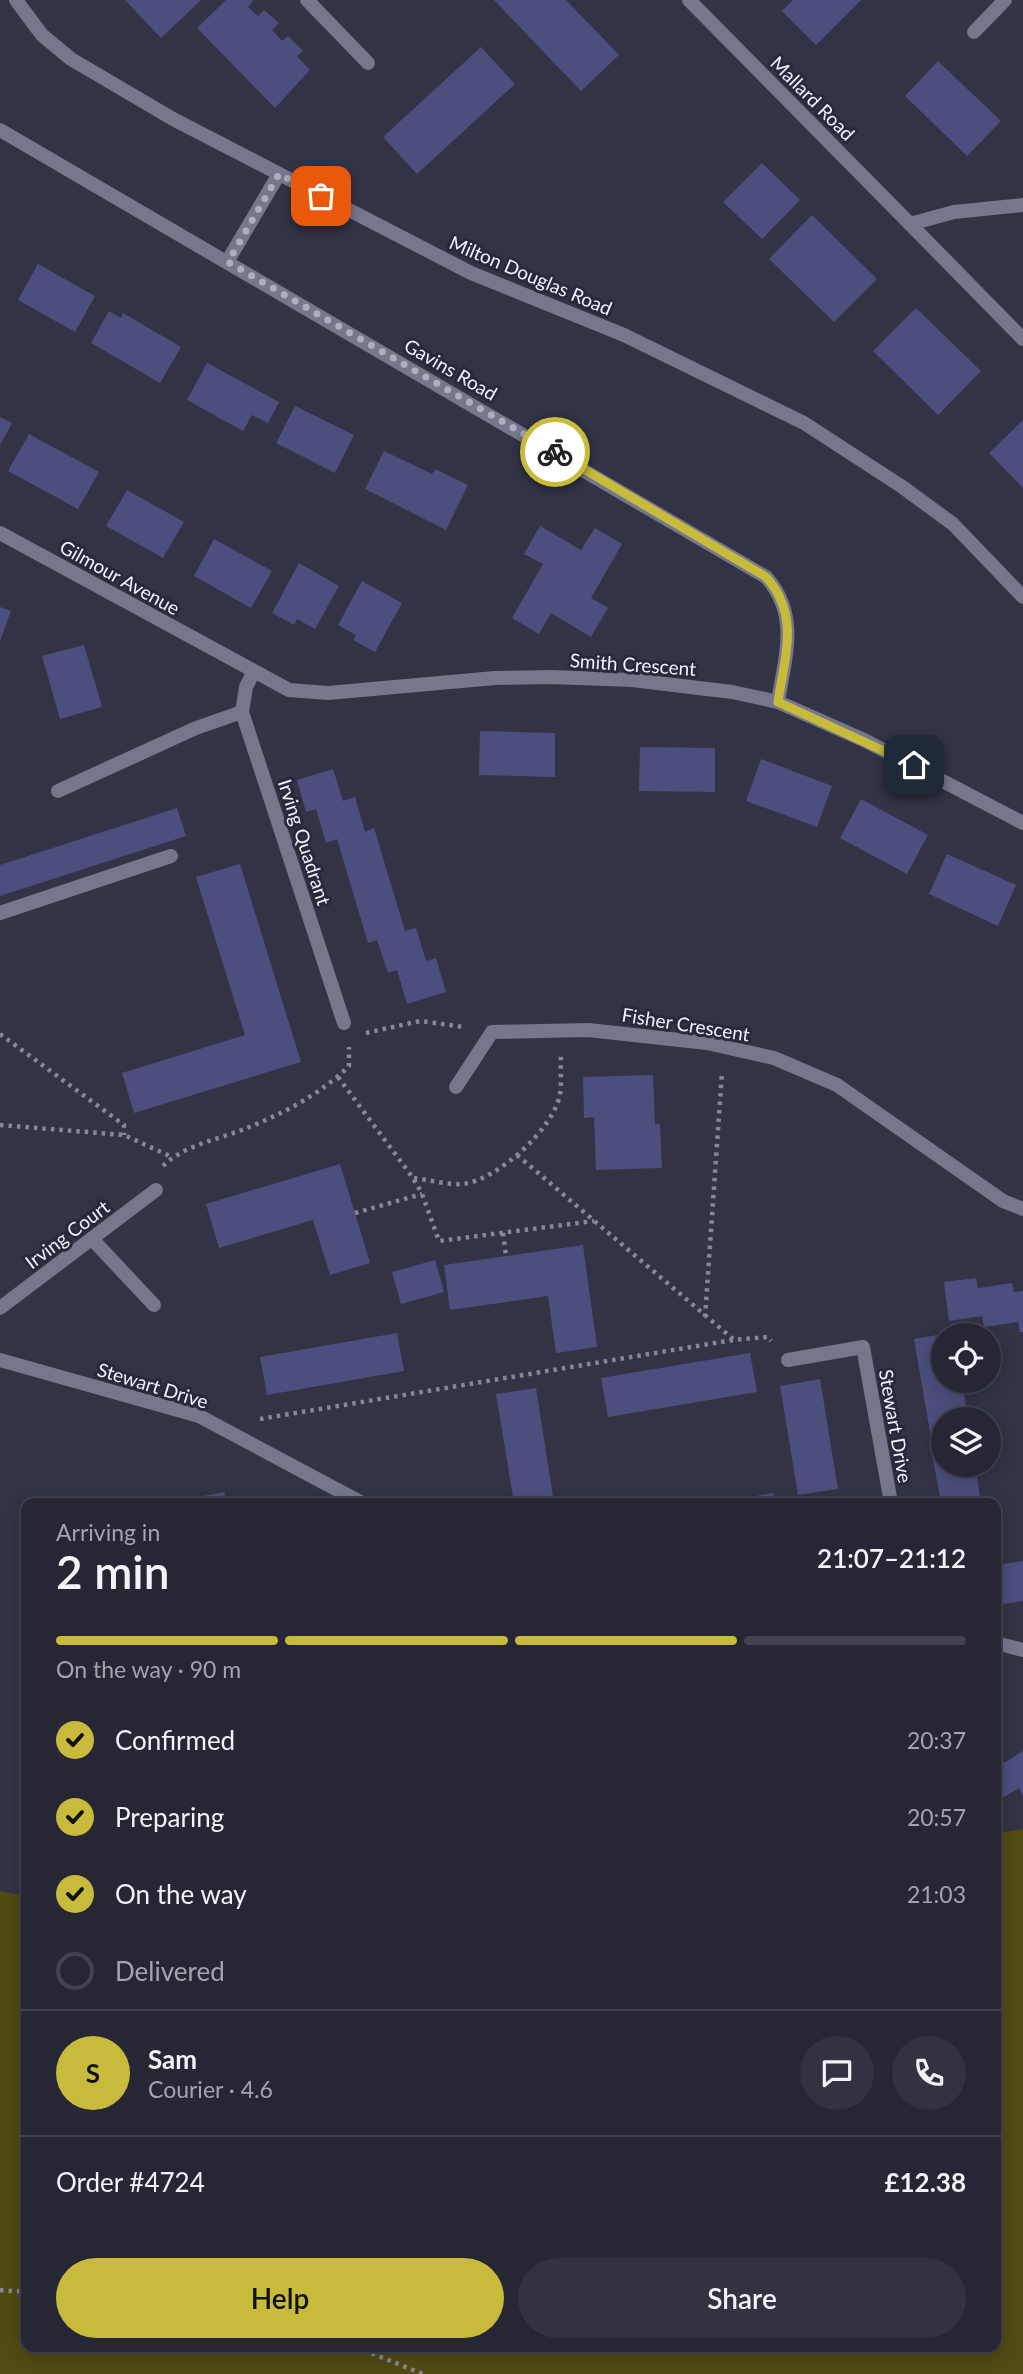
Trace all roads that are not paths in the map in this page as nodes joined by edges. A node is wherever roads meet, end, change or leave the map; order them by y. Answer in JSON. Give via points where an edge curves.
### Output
{"nodes":[{"id":1,"x":16,"y":0,"type":"edge"},
{"id":2,"x":307,"y":0,"type":"edge"},
{"id":3,"x":689,"y":0,"type":"edge"},
{"id":4,"x":1005,"y":0,"type":"edge"},
{"id":5,"x":974,"y":32,"type":"dead end"},
{"id":6,"x":368,"y":63,"type":"dead end"},
{"id":7,"x":0,"y":131,"type":"edge"},
{"id":8,"x":279,"y":174,"type":"junction"},
{"id":9,"x":1023,"y":205,"type":"edge"},
{"id":10,"x":910,"y":224,"type":"junction"},
{"id":11,"x":228,"y":262,"type":"junction"},
{"id":12,"x":1023,"y":339,"type":"edge"},
{"id":13,"x":0,"y":533,"type":"edge"},
{"id":14,"x":1023,"y":597,"type":"edge"},
{"id":15,"x":220,"y":655,"type":"joint"},
{"id":16,"x":253,"y":673,"type":"junction"},
{"id":17,"x":778,"y":702,"type":"junction"},
{"id":18,"x":242,"y":712,"type":"junction"},
{"id":19,"x":58,"y":791,"type":"dead end"},
{"id":20,"x":1023,"y":823,"type":"edge"},
{"id":21,"x":171,"y":856,"type":"dead end"},
{"id":22,"x":0,"y":913,"type":"edge"},
{"id":23,"x":346,"y":1030,"type":"road end"},
{"id":24,"x":456,"y":1087,"type":"dead end"},
{"id":25,"x":156,"y":1190,"type":"road end"},
{"id":26,"x":1023,"y":1209,"type":"edge"},
{"id":27,"x":93,"y":1240,"type":"junction"},
{"id":28,"x":154,"y":1306,"type":"dead end"},
{"id":29,"x":0,"y":1308,"type":"edge"},
{"id":30,"x":0,"y":1360,"type":"edge"},
{"id":31,"x":788,"y":1360,"type":"road end"},
{"id":32,"x":353,"y":1498,"type":"edge"},
{"id":33,"x":890,"y":1498,"type":"edge"},
{"id":34,"x":1001,"y":1644,"type":"edge"},
{"id":35,"x":1023,"y":1650,"type":"edge"}],
"edges":[{"from":1,"to":8,"type":"street","name":"Milton Douglas Road","via":[[43,35],[71,59]]},
{"from":2,"to":6,"type":"street"},
{"from":3,"to":10,"type":"street","name":"Mallard Road"},
{"from":4,"to":5,"type":"street"},
{"from":7,"to":11,"type":"street","name":"Gavins Road"},
{"from":8,"to":11,"type":"street"},
{"from":8,"to":14,"type":"street","name":"Milton Douglas Road","via":[[471,273],[624,335],[804,423],[953,524]]},
{"from":9,"to":10,"type":"street","via":[[954,212]]},
{"from":10,"to":12,"type":"street","name":"Mallard Road"},
{"from":11,"to":17,"type":"street","name":"Gavins Road","via":[[766,577],[780,593],[788,614]]},
{"from":13,"to":15,"type":"street","name":"Gilmour Avenue"},
{"from":15,"to":16,"type":"street","name":"Smith Crescent"},
{"from":16,"to":17,"type":"street","name":"Smith Crescent","via":[[307,694],[551,677],[632,680]]},
{"from":16,"to":18,"type":"street"},
{"from":17,"to":20,"type":"street","name":"Smith Crescent","via":[[866,741]]},
{"from":18,"to":19,"type":"street"},
{"from":18,"to":23,"type":"street","name":"Irving Quadrant"},
{"from":21,"to":22,"type":"street"},
{"from":24,"to":26,"type":"street","name":"Fisher Crescent","via":[[492,1031],[588,1030],[724,1047],[774,1058],[836,1085],[1003,1200]]},
{"from":25,"to":27,"type":"street","name":"Irving Court"},
{"from":27,"to":28,"type":"street"},
{"from":27,"to":29,"type":"street","name":"Irving Court"},
{"from":30,"to":32,"type":"street","name":"Stewart Drive","via":[[199,1416]]},
{"from":31,"to":33,"type":"street","name":"Stewart Drive","via":[[863,1348]]},
{"from":34,"to":35,"type":"street"}]}
